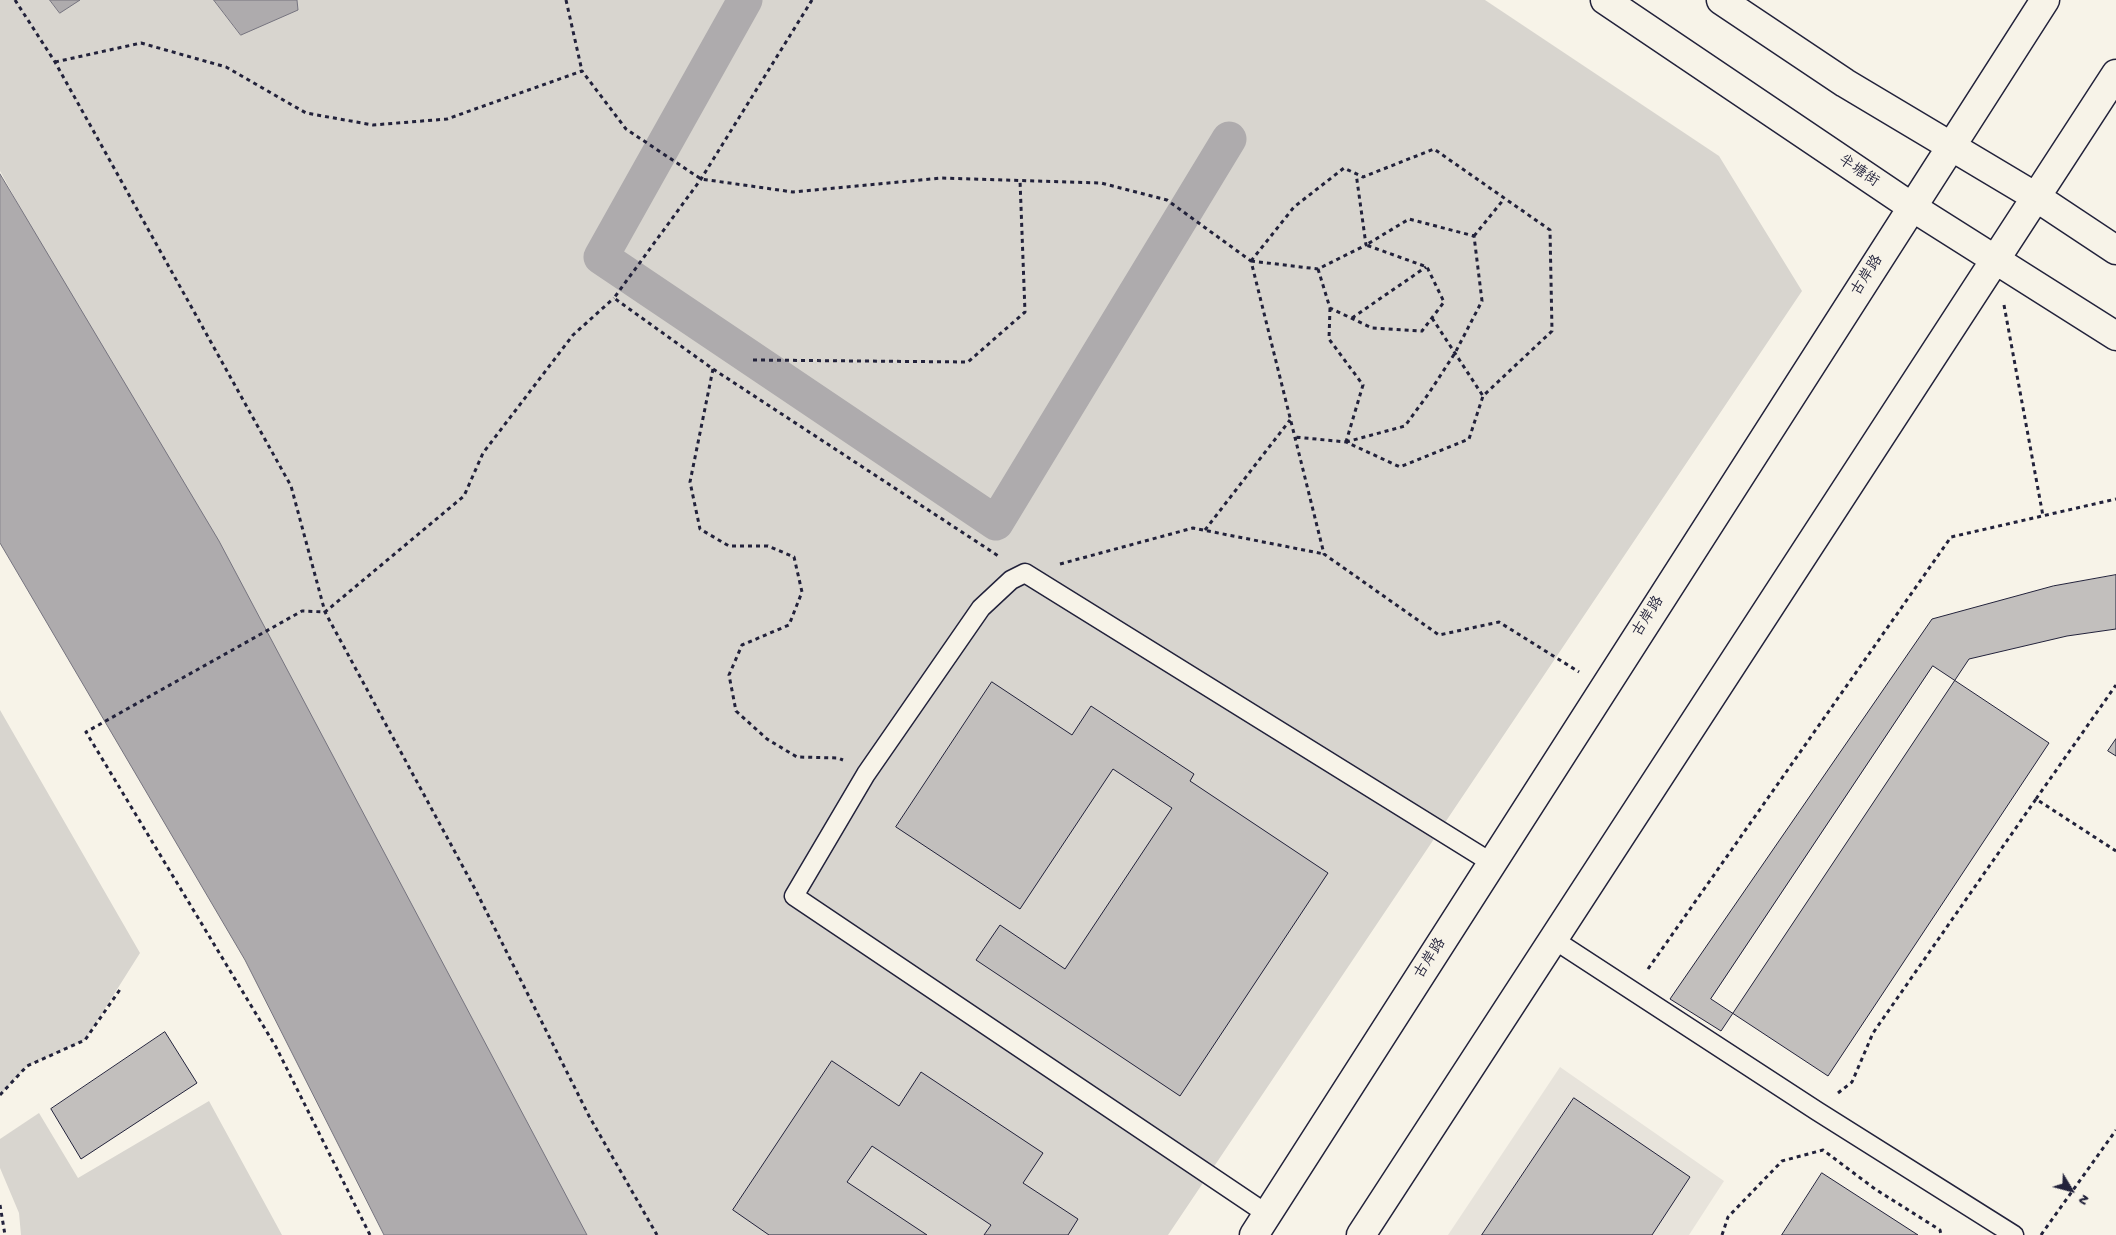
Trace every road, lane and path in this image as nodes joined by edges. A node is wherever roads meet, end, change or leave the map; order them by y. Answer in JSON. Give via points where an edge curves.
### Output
{"nodes":[{"id":1,"x":15,"y":0,"type":"edge"},
{"id":2,"x":566,"y":0,"type":"edge"},
{"id":3,"x":812,"y":0,"type":"edge"},
{"id":4,"x":1605,"y":0,"type":"edge"},
{"id":5,"x":1721,"y":0,"type":"edge"},
{"id":6,"x":2045,"y":0,"type":"edge"},
{"id":7,"x":55,"y":62,"type":"junction"},
{"id":8,"x":582,"y":71,"type":"junction"},
{"id":9,"x":2116,"y":74,"type":"edge"},
{"id":10,"x":1952,"y":146,"type":"junction"},
{"id":11,"x":1356,"y":173,"type":"junction"},
{"id":12,"x":701,"y":179,"type":"junction"},
{"id":13,"x":1020,"y":180,"type":"junction"},
{"id":14,"x":2036,"y":197,"type":"junction"},
{"id":15,"x":1504,"y":199,"type":"junction"},
{"id":16,"x":1912,"y":208,"type":"junction"},
{"id":17,"x":1474,"y":236,"type":"junction"},
{"id":18,"x":1366,"y":245,"type":"junction"},
{"id":19,"x":2116,"y":250,"type":"edge"},
{"id":20,"x":1995,"y":259,"type":"junction"},
{"id":21,"x":1251,"y":261,"type":"junction"},
{"id":22,"x":1427,"y":267,"type":"junction"},
{"id":23,"x":1318,"y":269,"type":"junction"},
{"id":24,"x":614,"y":298,"type":"junction"},
{"id":25,"x":1330,"y":308,"type":"junction"},
{"id":26,"x":1352,"y":318,"type":"junction"},
{"id":27,"x":1432,"y":318,"type":"junction"},
{"id":28,"x":2116,"y":336,"type":"edge"},
{"id":29,"x":1455,"y":353,"type":"junction"},
{"id":30,"x":753,"y":360,"type":"dead end"},
{"id":31,"x":713,"y":369,"type":"junction"},
{"id":32,"x":1483,"y":396,"type":"junction"},
{"id":33,"x":1290,"y":420,"type":"junction"},
{"id":34,"x":1295,"y":437,"type":"junction"},
{"id":35,"x":1346,"y":442,"type":"junction"},
{"id":36,"x":2116,"y":499,"type":"edge"},
{"id":37,"x":2043,"y":516,"type":"junction"},
{"id":38,"x":1205,"y":530,"type":"junction"},
{"id":39,"x":1324,"y":554,"type":"junction"},
{"id":40,"x":1025,"y":573,"type":"junction"},
{"id":41,"x":325,"y":612,"type":"junction"},
{"id":42,"x":2116,"y":685,"type":"edge"},
{"id":43,"x":1604,"y":688,"type":"junction"},
{"id":44,"x":866,"y":774,"type":"junction"},
{"id":45,"x":2036,"y":799,"type":"junction"},
{"id":46,"x":2116,"y":851,"type":"edge"},
{"id":47,"x":1492,"y":863,"type":"junction"},
{"id":48,"x":1553,"y":939,"type":"junction"},
{"id":49,"x":121,"y":988,"type":"dead end"},
{"id":50,"x":1633,"y":990,"type":"junction"},
{"id":51,"x":0,"y":1095,"type":"edge"},
{"id":52,"x":1817,"y":1111,"type":"junction"},
{"id":53,"x":2116,"y":1130,"type":"edge"},
{"id":54,"x":0,"y":1205,"type":"edge"},
{"id":55,"x":1261,"y":1225,"type":"edge"},
{"id":56,"x":5,"y":1235,"type":"edge"},
{"id":57,"x":370,"y":1235,"type":"edge"},
{"id":58,"x":657,"y":1235,"type":"edge"},
{"id":59,"x":1360,"y":1235,"type":"edge"},
{"id":60,"x":1722,"y":1235,"type":"edge"},
{"id":61,"x":1941,"y":1235,"type":"edge"},
{"id":62,"x":2014,"y":1235,"type":"edge"},
{"id":63,"x":2041,"y":1235,"type":"edge"}],
"edges":[{"from":1,"to":7,"type":"path"},
{"from":2,"to":8,"type":"path"},
{"from":3,"to":12,"type":"path"},
{"from":4,"to":16,"type":"street","name":"半塘街"},
{"from":5,"to":10,"type":"street","via":[[1845,83]]},
{"from":6,"to":10,"type":"street","name":"古岸路"},
{"from":7,"to":8,"type":"path","via":[[141,43],[226,67],[306,113],[373,125],[446,120]]},
{"from":7,"to":41,"type":"path","via":[[292,486]]},
{"from":8,"to":12,"type":"path","via":[[626,129]]},
{"from":9,"to":14,"type":"street"},
{"from":10,"to":14,"type":"street"},
{"from":10,"to":16,"type":"street","name":"古岸路"},
{"from":11,"to":15,"type":"path","via":[[1363,177],[1434,149]]},
{"from":11,"to":18,"type":"path"},
{"from":11,"to":21,"type":"path","via":[[1344,168],[1294,207]]},
{"from":12,"to":13,"type":"path","via":[[793,192],[940,178]]},
{"from":12,"to":24,"type":"path"},
{"from":13,"to":21,"type":"path","via":[[1101,183],[1167,200]]},
{"from":13,"to":30,"type":"path","via":[[1026,312],[968,362]]},
{"from":14,"to":19,"type":"street"},
{"from":14,"to":20,"type":"street"},
{"from":15,"to":17,"type":"path"},
{"from":15,"to":32,"type":"path","via":[[1550,230],[1552,331]]},
{"from":16,"to":20,"type":"street","name":"半塘街"},
{"from":16,"to":43,"type":"street","name":"古岸路"},
{"from":17,"to":18,"type":"path","via":[[1409,219]]},
{"from":17,"to":29,"type":"path","via":[[1482,301]]},
{"from":18,"to":22,"type":"path"},
{"from":18,"to":23,"type":"path"},
{"from":20,"to":28,"type":"street","name":"半塘街"},
{"from":20,"to":37,"type":"path"},
{"from":20,"to":48,"type":"street"},
{"from":21,"to":23,"type":"path"},
{"from":21,"to":33,"type":"path"},
{"from":22,"to":26,"type":"path"},
{"from":22,"to":27,"type":"path","via":[[1444,302]]},
{"from":23,"to":25,"type":"path"},
{"from":24,"to":31,"type":"path"},
{"from":24,"to":41,"type":"path","via":[[573,335],[483,453],[464,496]]},
{"from":25,"to":26,"type":"path"},
{"from":25,"to":35,"type":"path","via":[[1329,339],[1363,385]]},
{"from":26,"to":27,"type":"path","via":[[1372,328],[1422,332]]},
{"from":27,"to":29,"type":"path"},
{"from":29,"to":32,"type":"path"},
{"from":29,"to":35,"type":"path","via":[[1405,426]]},
{"from":31,"to":40,"type":"path"},
{"from":31,"to":44,"type":"path","via":[[690,482],[700,529],[729,546],[768,546],[794,556],[802,592],[789,625],[742,645],[729,675],[736,711],[767,739],[797,757],[838,758]]},
{"from":32,"to":35,"type":"path","via":[[1469,439],[1400,467]]},
{"from":33,"to":34,"type":"path"},
{"from":33,"to":38,"type":"path"},
{"from":34,"to":35,"type":"path"},
{"from":34,"to":39,"type":"path"},
{"from":36,"to":37,"type":"path"},
{"from":37,"to":50,"type":"path","via":[[1951,537]]},
{"from":38,"to":39,"type":"path"},
{"from":38,"to":40,"type":"path","via":[[1193,528]]},
{"from":39,"to":43,"type":"path","via":[[1439,635],[1499,622]]},
{"from":40,"to":44,"type":"lane","via":[[1011,580],[981,608]]},
{"from":40,"to":47,"type":"lane"},
{"from":41,"to":57,"type":"path","via":[[302,611],[86,732],[276,1047]]},
{"from":41,"to":58,"type":"path","via":[[475,889],[589,1116]]},
{"from":42,"to":45,"type":"path"},
{"from":43,"to":47,"type":"street","name":"古岸路"},
{"from":44,"to":55,"type":"lane","via":[[794,896]]},
{"from":45,"to":46,"type":"path"},
{"from":45,"to":52,"type":"path","via":[[1873,1033],[1852,1082]]},
{"from":47,"to":55,"type":"street","name":"古岸路"},
{"from":48,"to":50,"type":"lane"},
{"from":48,"to":59,"type":"street"},
{"from":49,"to":51,"type":"path","via":[[85,1040],[27,1066]]},
{"from":50,"to":52,"type":"lane"},
{"from":52,"to":62,"type":"lane"},
{"from":53,"to":63,"type":"path"},
{"from":54,"to":56,"type":"path"},
{"from":60,"to":61,"type":"path","via":[[1728,1217],[1782,1161],[1823,1150],[1875,1189],[1940,1230]]}]}
